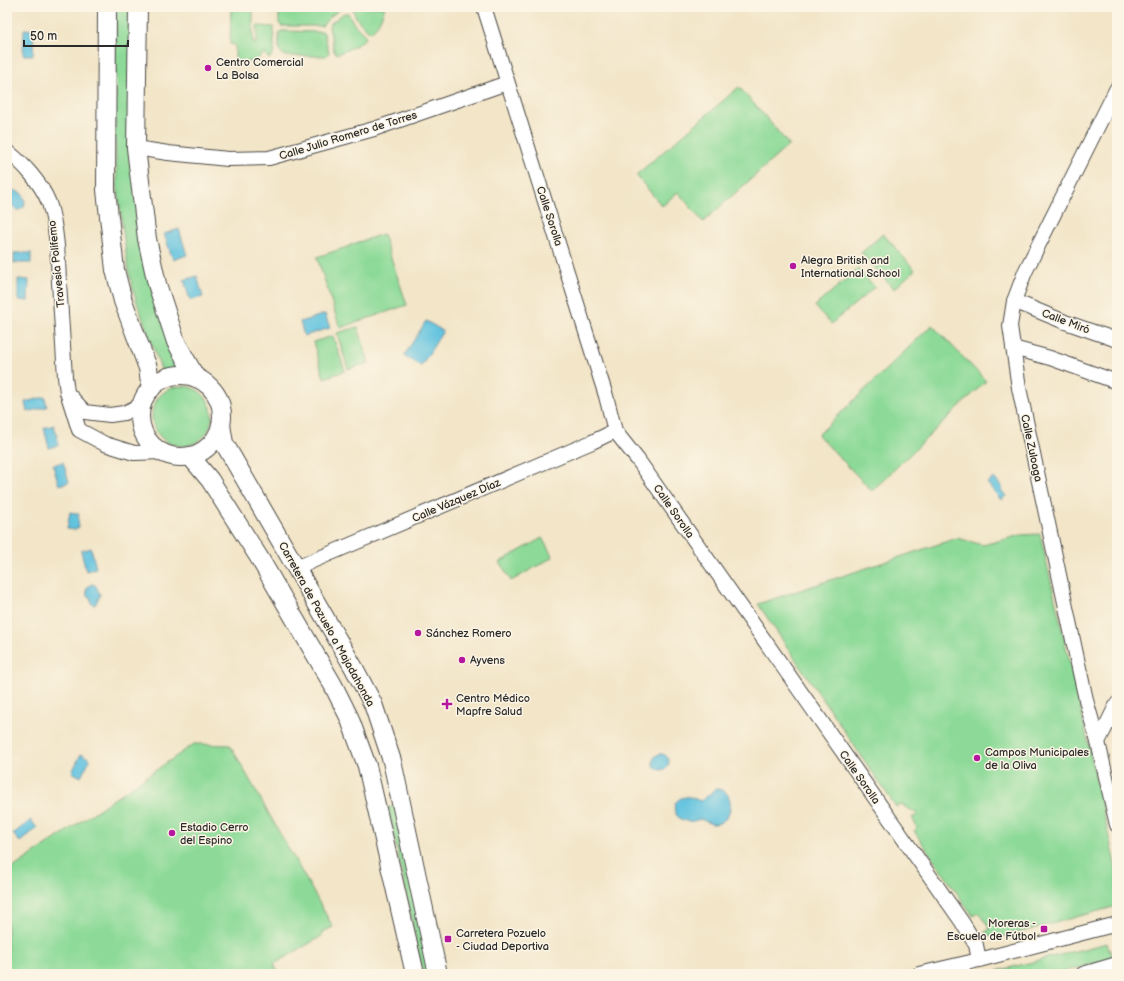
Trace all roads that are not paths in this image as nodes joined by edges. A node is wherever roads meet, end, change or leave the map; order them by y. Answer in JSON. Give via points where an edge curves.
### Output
{"nodes":[{"id":1,"x":107,"y":7,"type":"edge"},
{"id":2,"x":138,"y":7,"type":"edge"},
{"id":3,"x":484,"y":7,"type":"edge"},
{"id":4,"x":507,"y":83,"type":"junction"},
{"id":5,"x":1117,"y":88,"type":"edge"},
{"id":6,"x":136,"y":148,"type":"junction"},
{"id":7,"x":7,"y":151,"type":"edge"},
{"id":8,"x":1014,"y":301,"type":"junction"},
{"id":9,"x":1117,"y":340,"type":"edge"},
{"id":10,"x":1013,"y":348,"type":"junction"},
{"id":11,"x":196,"y":378,"type":"junction"},
{"id":12,"x":1117,"y":382,"type":"edge"},
{"id":13,"x":151,"y":389,"type":"junction"},
{"id":14,"x":67,"y":392,"type":"junction"},
{"id":15,"x":141,"y":405,"type":"junction"},
{"id":16,"x":221,"y":425,"type":"junction"},
{"id":17,"x":615,"y":431,"type":"junction"},
{"id":18,"x":162,"y":452,"type":"junction"},
{"id":19,"x":190,"y":456,"type":"junction"},
{"id":20,"x":296,"y":568,"type":"junction"},
{"id":21,"x":1117,"y":704,"type":"edge"},
{"id":22,"x":1098,"y":742,"type":"junction"},
{"id":23,"x":1117,"y":825,"type":"edge"},
{"id":24,"x":1117,"y":924,"type":"edge"},
{"id":25,"x":979,"y":960,"type":"junction"},
{"id":26,"x":1117,"y":964,"type":"edge"},
{"id":27,"x":1106,"y":972,"type":"edge"},
{"id":28,"x":415,"y":974,"type":"edge"},
{"id":29,"x":438,"y":974,"type":"edge"},
{"id":30,"x":919,"y":974,"type":"edge"},
{"id":31,"x":1083,"y":974,"type":"edge"}],
"edges":[{"from":1,"to":13,"type":"street","via":[[106,190],[115,270],[123,301],[148,368]]},
{"from":2,"to":6,"type":"street"},
{"from":3,"to":4,"type":"street","name":"Calle Sorolla"},
{"from":4,"to":6,"type":"street","name":"Calle Julio Romero de Torres","via":[[374,130],[269,158],[228,159]]},
{"from":4,"to":17,"type":"street","name":"Calle Sorolla"},
{"from":5,"to":8,"type":"street","name":"Calle Zuloaga","via":[[1025,272]]},
{"from":6,"to":11,"type":"street","via":[[148,239],[157,284],[176,342]]},
{"from":7,"to":14,"type":"street","name":"Travesía Polifemo","via":[[17,158],[31,175],[49,203],[57,249]]},
{"from":8,"to":9,"type":"street","name":"Calle Miró"},
{"from":8,"to":10,"type":"street","name":"Calle Zuloaga","via":[[1010,326]]},
{"from":10,"to":12,"type":"street"},
{"from":10,"to":22,"type":"street","name":"Calle Zuloaga","via":[[1087,704]]},
{"from":11,"to":13,"type":"street","via":[[171,377],[160,381]]},
{"from":11,"to":16,"type":"street","via":[[214,392],[222,414]]},
{"from":13,"to":15,"type":"street"},
{"from":14,"to":15,"type":"street","via":[[86,412],[110,415],[124,413]]},
{"from":14,"to":18,"type":"street","name":"Travesía Polifemo","via":[[80,430],[105,444],[134,453]]},
{"from":15,"to":18,"type":"street","via":[[141,427],[153,446]]},
{"from":16,"to":19,"type":"street","via":[[210,445]]},
{"from":16,"to":20,"type":"street","name":"Carretera de Pozuelo a Majadahonda","via":[[224,443]]},
{"from":17,"to":20,"type":"street","name":"Calle Vázquez Díaz"},
{"from":17,"to":25,"type":"street","name":"Calle Sorolla","via":[[638,460],[957,916],[976,945]]},
{"from":18,"to":19,"type":"street","via":[[171,456]]},
{"from":19,"to":28,"type":"street","via":[[210,480],[260,559],[349,716],[367,766]]},
{"from":20,"to":29,"type":"street","name":"Carretera de Pozuelo a Majadahonda","via":[[373,704],[386,741]]},
{"from":21,"to":22,"type":"street"},
{"from":22,"to":23,"type":"street","name":"Calle Zuloaga"},
{"from":24,"to":25,"type":"street"},
{"from":25,"to":30,"type":"street"},
{"from":26,"to":27,"type":"street"},
{"from":27,"to":31,"type":"street"}]}
